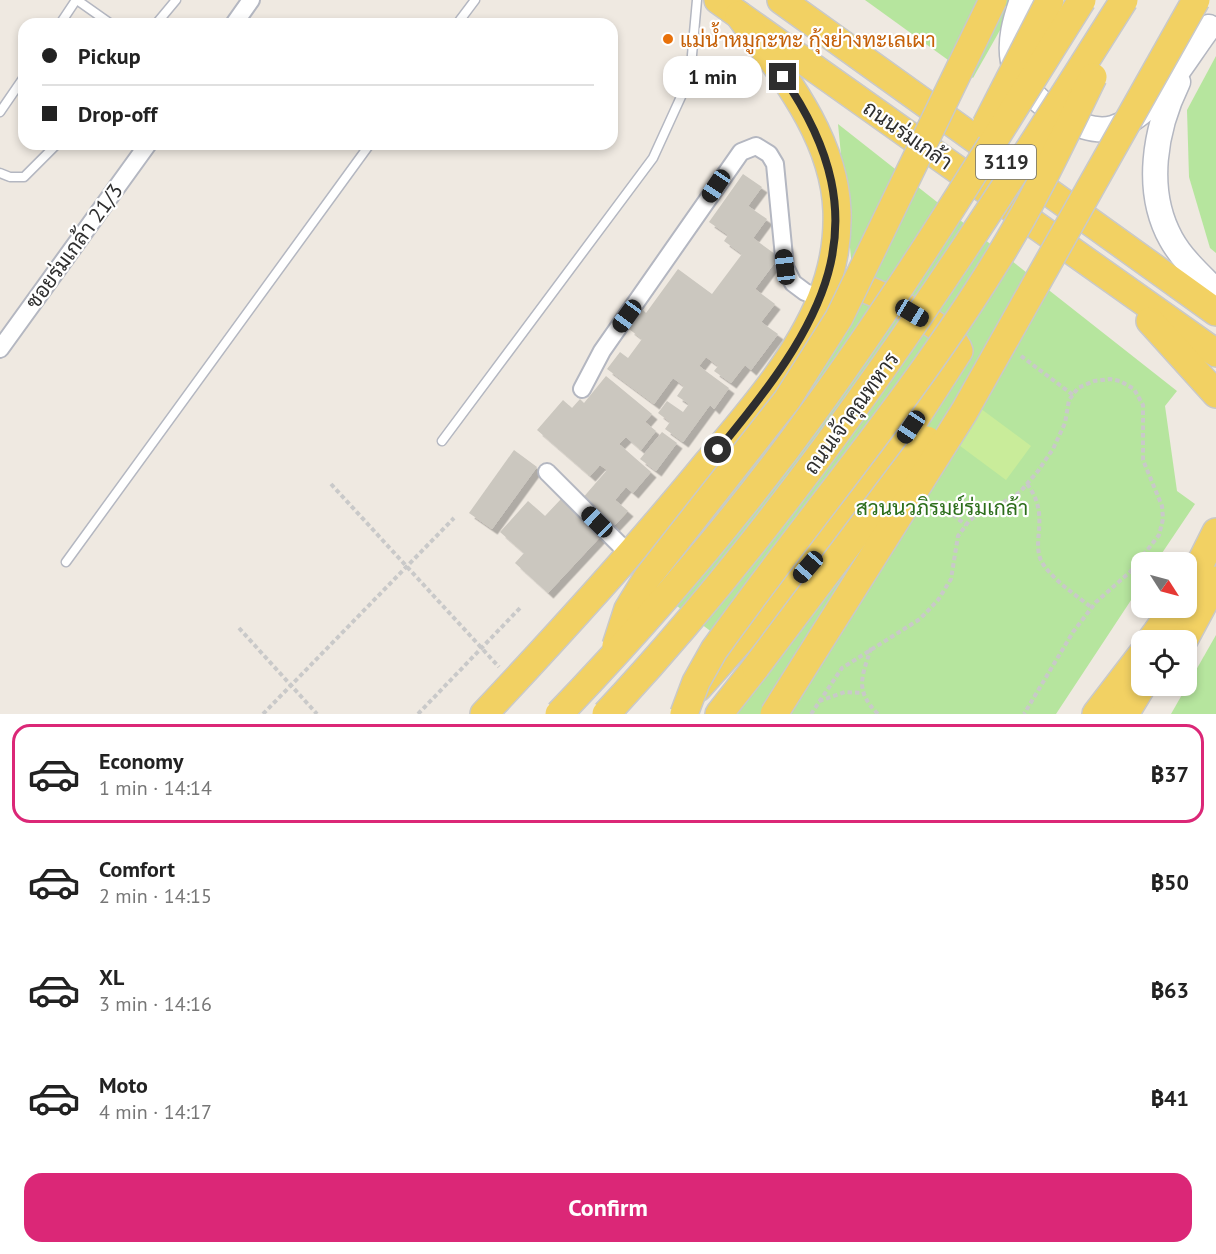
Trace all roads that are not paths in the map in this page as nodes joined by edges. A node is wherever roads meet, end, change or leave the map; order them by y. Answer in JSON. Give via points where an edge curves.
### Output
{"nodes":[{"id":1,"x":77,"y":0,"type":"edge"},
{"id":2,"x":176,"y":0,"type":"edge"},
{"id":3,"x":252,"y":0,"type":"edge"},
{"id":4,"x":475,"y":0,"type":"edge"},
{"id":5,"x":697,"y":0,"type":"edge"},
{"id":6,"x":993,"y":0,"type":"edge"},
{"id":7,"x":1022,"y":0,"type":"edge"},
{"id":8,"x":1050,"y":0,"type":"edge"},
{"id":9,"x":1082,"y":0,"type":"edge"},
{"id":10,"x":1124,"y":0,"type":"edge"},
{"id":11,"x":1130,"y":0,"type":"edge"},
{"id":12,"x":1196,"y":0,"type":"edge"},
{"id":13,"x":788,"y":4,"type":"edge"},
{"id":14,"x":728,"y":7,"type":"edge"},
{"id":15,"x":64,"y":18,"type":"edge"},
{"id":16,"x":102,"y":18,"type":"edge"},
{"id":17,"x":161,"y":18,"type":"edge"},
{"id":18,"x":238,"y":18,"type":"edge"},
{"id":19,"x":462,"y":18,"type":"edge"},
{"id":20,"x":1212,"y":21,"type":"edge"},
{"id":21,"x":18,"y":86,"type":"edge"},
{"id":22,"x":0,"y":112,"type":"edge"},
{"id":23,"x":51,"y":150,"type":"edge"},
{"id":24,"x":144,"y":150,"type":"edge"},
{"id":25,"x":366,"y":150,"type":"edge"},
{"id":26,"x":0,"y":172,"type":"edge"},
{"id":27,"x":952,"y":207,"type":"junction"},
{"id":28,"x":1049,"y":264,"type":"junction"},
{"id":29,"x":1107,"y":276,"type":"junction"},
{"id":30,"x":1216,"y":291,"type":"edge"},
{"id":31,"x":818,"y":306,"type":"junction"},
{"id":32,"x":1216,"y":312,"type":"edge"},
{"id":33,"x":0,"y":349,"type":"edge"},
{"id":34,"x":1216,"y":353,"type":"edge"},
{"id":35,"x":582,"y":389,"type":"dead end"},
{"id":36,"x":1216,"y":394,"type":"edge"},
{"id":37,"x":442,"y":441,"type":"dead end"},
{"id":38,"x":547,"y":472,"type":"dead end"},
{"id":39,"x":1216,"y":532,"type":"edge"},
{"id":40,"x":631,"y":555,"type":"junction"},
{"id":41,"x":66,"y":562,"type":"dead end"},
{"id":42,"x":1197,"y":569,"type":"edge"},
{"id":43,"x":1216,"y":580,"type":"edge"},
{"id":44,"x":1189,"y":630,"type":"edge"},
{"id":45,"x":1131,"y":668,"type":"edge"},
{"id":46,"x":1136,"y":696,"type":"edge"},
{"id":47,"x":1155,"y":696,"type":"edge"},
{"id":48,"x":484,"y":714,"type":"edge"},
{"id":49,"x":559,"y":714,"type":"edge"},
{"id":50,"x":603,"y":714,"type":"edge"},
{"id":51,"x":673,"y":714,"type":"edge"},
{"id":52,"x":684,"y":714,"type":"edge"},
{"id":53,"x":719,"y":714,"type":"edge"},
{"id":54,"x":774,"y":714,"type":"edge"},
{"id":55,"x":1096,"y":714,"type":"edge"},
{"id":56,"x":1125,"y":714,"type":"edge"},
{"id":57,"x":1145,"y":714,"type":"edge"}],
"edges":[{"from":1,"to":15,"type":"lane"},
{"from":1,"to":16,"type":"lane"},
{"from":2,"to":17,"type":"lane"},
{"from":3,"to":18,"type":"street"},
{"from":4,"to":19,"type":"lane"},
{"from":5,"to":37,"type":"lane","via":[[690,77],[653,158]]},
{"from":6,"to":50,"type":"main road","bridge":true,"via":[[839,318],[787,400],[668,550],[628,609],[604,681]]},
{"from":7,"to":20,"type":"main road","via":[[1012,41],[1013,63],[1019,79],[1028,91],[1065,118],[1098,129],[1111,129],[1141,112]]},
{"from":8,"to":27,"type":"main road","bridge":true,"via":[[1001,93]]},
{"from":9,"to":27,"type":"main road","bridge":true},
{"from":10,"to":50,"type":"main road","name":"ถนนเจ้าคุณทหาร","bridge":true,"via":[[952,270],[857,407],[739,559]]},
{"from":11,"to":52,"type":"main road","bridge":true,"via":[[1043,179],[994,265],[872,442],[714,651]]},
{"from":12,"to":28,"type":"main road","bridge":true},
{"from":13,"to":32,"type":"main road","name":"ถนนร่มเกล้า","number":"3119"},
{"from":14,"to":29,"type":"main road","name":"ถนนร่มเกล้า","number":"3119"},
{"from":14,"to":31,"type":"main road","via":[[794,92],[810,120],[832,178],[837,210],[836,245]]},
{"from":20,"to":30,"type":"main road","via":[[1169,101],[1156,150],[1155,175],[1170,238]]},
{"from":21,"to":22,"type":"lane"},
{"from":23,"to":26,"type":"lane","via":[[24,177]]},
{"from":24,"to":33,"type":"street","name":"ซอยร่มเกล้า 21/3"},
{"from":25,"to":41,"type":"lane"},
{"from":27,"to":49,"type":"main road","name":"ถนนเจ้าคุณทหาร","bridge":true,"via":[[851,359],[768,473],[670,592]]},
{"from":28,"to":53,"type":"main road","bridge":true,"via":[[950,408]]},
{"from":28,"to":54,"type":"main road","bridge":true,"via":[[943,446]]},
{"from":29,"to":34,"type":"main road","name":"ถนนร่มเกล้า","number":"3119"},
{"from":29,"to":36,"type":"main road"},
{"from":31,"to":35,"type":"street","via":[[793,283],[785,267],[775,164],[769,154],[756,146],[741,152],[602,351]]},
{"from":31,"to":40,"type":"main road","via":[[748,415]]},
{"from":31,"to":51,"type":"main road","via":[[861,287],[941,330],[957,342],[959,351],[874,483],[763,618]]},
{"from":38,"to":40,"type":"street"},
{"from":39,"to":42,"type":"main road"},
{"from":40,"to":48,"type":"main road"},
{"from":43,"to":44,"type":"main road"},
{"from":45,"to":55,"type":"main road"},
{"from":46,"to":56,"type":"main road"},
{"from":47,"to":57,"type":"main road"}]}
